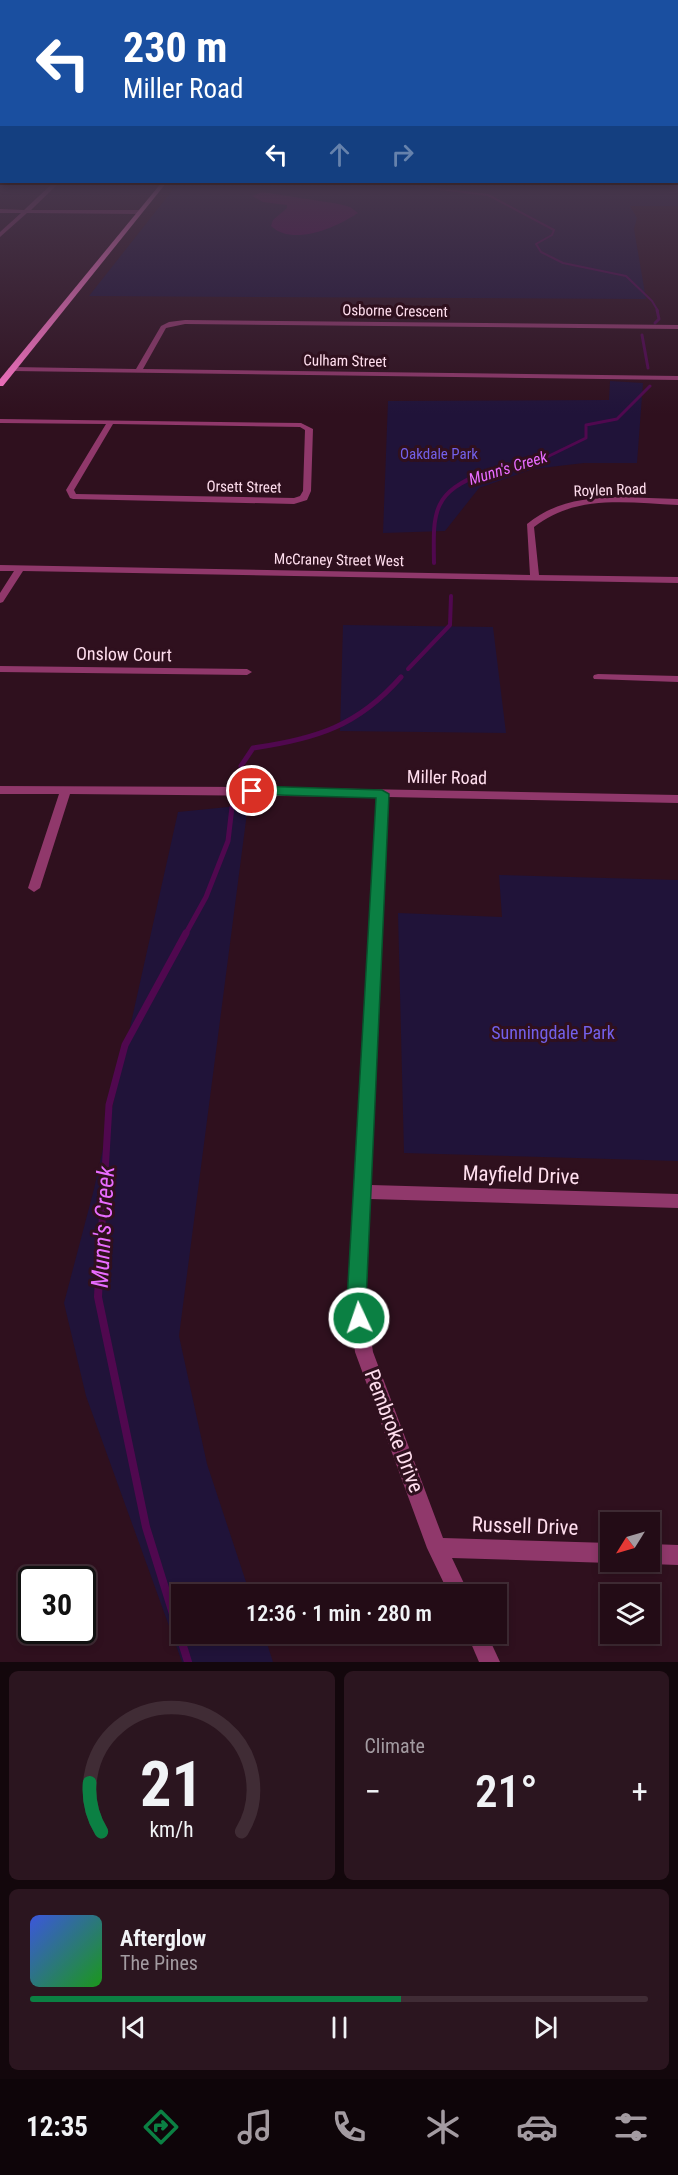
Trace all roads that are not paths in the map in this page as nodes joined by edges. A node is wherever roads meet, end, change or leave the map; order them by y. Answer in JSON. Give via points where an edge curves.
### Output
{"nodes":[{"id":1,"x":101,"y":259,"type":"edge"},
{"id":2,"x":678,"y":327,"type":"edge"},
{"id":3,"x":12,"y":369,"type":"junction"},
{"id":4,"x":138,"y":371,"type":"junction"},
{"id":5,"x":678,"y":378,"type":"edge"},
{"id":6,"x":0,"y":384,"type":"edge"},
{"id":7,"x":0,"y":421,"type":"edge"},
{"id":8,"x":111,"y":422,"type":"junction"},
{"id":9,"x":678,"y":502,"type":"edge"},
{"id":10,"x":0,"y":568,"type":"edge"},
{"id":11,"x":20,"y":569,"type":"junction"},
{"id":12,"x":536,"y":578,"type":"junction"},
{"id":13,"x":678,"y":580,"type":"edge"},
{"id":14,"x":0,"y":600,"type":"edge"},
{"id":15,"x":0,"y":669,"type":"edge"},
{"id":16,"x":247,"y":672,"type":"dead end"},
{"id":17,"x":598,"y":677,"type":"dead end"},
{"id":18,"x":678,"y":679,"type":"edge"},
{"id":19,"x":0,"y":790,"type":"edge"},
{"id":20,"x":64,"y":792,"type":"junction"},
{"id":21,"x":382,"y":794,"type":"junction"},
{"id":22,"x":678,"y":799,"type":"edge"},
{"id":23,"x":34,"y":888,"type":"dead end"},
{"id":24,"x":363,"y":1192,"type":"junction"},
{"id":25,"x":678,"y":1201,"type":"edge"},
{"id":26,"x":437,"y":1548,"type":"junction"},
{"id":27,"x":600,"y":1553,"type":"edge"},
{"id":28,"x":660,"y":1554,"type":"edge"},
{"id":29,"x":678,"y":1555,"type":"edge"},
{"id":30,"x":454,"y":1584,"type":"edge"},
{"id":31,"x":482,"y":1644,"type":"edge"},
{"id":32,"x":490,"y":1662,"type":"edge"}],
"edges":[{"from":1,"to":3,"type":"street"},
{"from":2,"to":4,"type":"street","name":"Osborne Crescent","via":[[185,322],[163,327]]},
{"from":3,"to":4,"type":"street","name":"Culham Street"},
{"from":3,"to":6,"type":"street"},
{"from":4,"to":5,"type":"street","name":"Culham Street"},
{"from":7,"to":8,"type":"street","name":"Orsett Street"},
{"from":8,"to":8,"type":"street","name":"Orsett Street","via":[[301,425],[309,429],[307,491],[304,498],[294,501],[73,496],[70,490]]},
{"from":9,"to":12,"type":"street","name":"Roylen Road","via":[[605,501],[567,505],[542,514],[530,526]]},
{"from":10,"to":11,"type":"street","name":"McCraney Street West"},
{"from":11,"to":12,"type":"street","name":"McCraney Street West"},
{"from":11,"to":14,"type":"street"},
{"from":12,"to":13,"type":"street","name":"McCraney Street West"},
{"from":15,"to":16,"type":"street","name":"Onslow Court"},
{"from":17,"to":18,"type":"street"},
{"from":19,"to":20,"type":"street","name":"Miller Road"},
{"from":20,"to":21,"type":"street","name":"Miller Road"},
{"from":20,"to":23,"type":"street"},
{"from":21,"to":22,"type":"street","name":"Miller Road"},
{"from":21,"to":24,"type":"street","name":"Pembroke Drive"},
{"from":24,"to":25,"type":"street","name":"Mayfield Drive"},
{"from":24,"to":26,"type":"street","name":"Pembroke Drive","via":[[357,1301],[364,1352]]},
{"from":26,"to":27,"type":"street","name":"Russell Drive"},
{"from":26,"to":30,"type":"street","name":"Pembroke Drive"},
{"from":28,"to":29,"type":"street"},
{"from":31,"to":32,"type":"street"}]}
